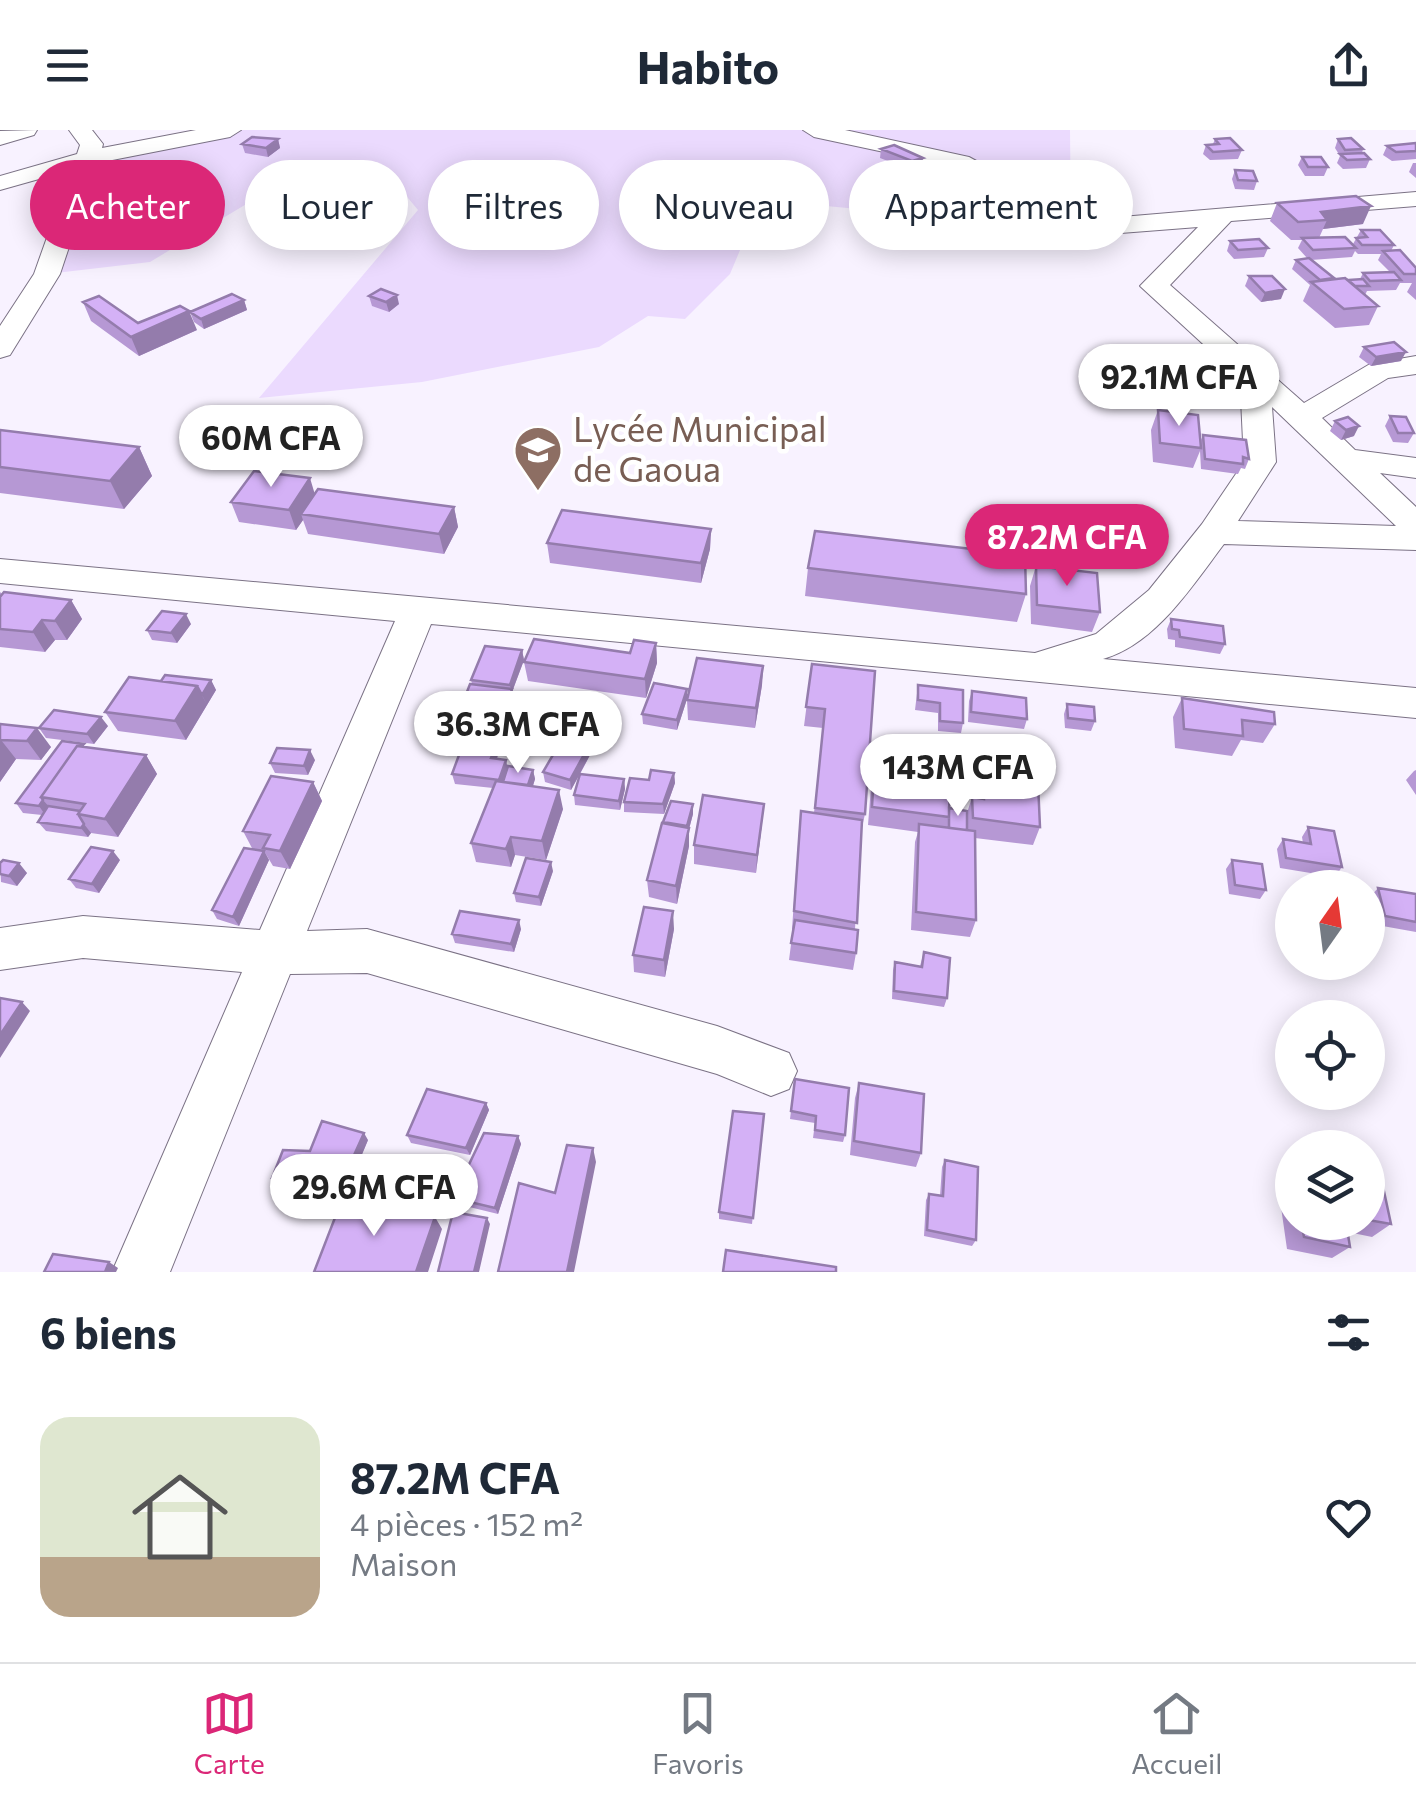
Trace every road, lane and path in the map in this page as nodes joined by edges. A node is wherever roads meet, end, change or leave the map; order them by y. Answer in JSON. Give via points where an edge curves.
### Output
{"nodes":[{"id":1,"x":80,"y":130,"type":"edge"},
{"id":2,"x":230,"y":130,"type":"edge"},
{"id":3,"x":814,"y":130,"type":"edge"},
{"id":4,"x":137,"y":138,"type":"edge"},
{"id":5,"x":88,"y":158,"type":"junction"},
{"id":6,"x":0,"y":183,"type":"edge"},
{"id":7,"x":1416,"y":198,"type":"edge"},
{"id":8,"x":1224,"y":214,"type":"junction"},
{"id":9,"x":0,"y":348,"type":"edge"},
{"id":10,"x":1416,"y":365,"type":"edge"},
{"id":11,"x":1255,"y":375,"type":"junction"},
{"id":12,"x":1302,"y":417,"type":"junction"},
{"id":13,"x":1344,"y":458,"type":"junction"},
{"id":14,"x":1416,"y":468,"type":"edge"},
{"id":15,"x":1416,"y":526,"type":"edge"},
{"id":16,"x":1214,"y":532,"type":"junction"},
{"id":17,"x":1416,"y":538,"type":"edge"},
{"id":18,"x":0,"y":571,"type":"edge"},
{"id":19,"x":418,"y":610,"type":"junction"},
{"id":20,"x":1023,"y":667,"type":"junction"},
{"id":21,"x":1409,"y":713,"type":"edge"},
{"id":22,"x":0,"y":949,"type":"edge"},
{"id":23,"x":274,"y":954,"type":"junction"},
{"id":24,"x":771,"y":1070,"type":"dead end"},
{"id":25,"x":141,"y":1272,"type":"edge"}],
"edges":[{"from":1,"to":5,"type":"street","via":[[92,144]]},
{"from":2,"to":4,"type":"street"},
{"from":3,"to":8,"type":"street","via":[[962,162],[1082,228]]},
{"from":4,"to":5,"type":"street"},
{"from":5,"to":6,"type":"street"},
{"from":5,"to":9,"type":"street","via":[[47,274]]},
{"from":7,"to":8,"type":"street"},
{"from":8,"to":11,"type":"street","via":[[1154,286]]},
{"from":10,"to":12,"type":"street","via":[[1380,370]]},
{"from":11,"to":12,"type":"street"},
{"from":11,"to":16,"type":"street","via":[[1260,462]]},
{"from":12,"to":13,"type":"street"},
{"from":13,"to":14,"type":"street"},
{"from":13,"to":15,"type":"street"},
{"from":16,"to":17,"type":"street"},
{"from":16,"to":20,"type":"street","via":[[1162,599],[1108,644]]},
{"from":18,"to":19,"type":"street"},
{"from":19,"to":20,"type":"street"},
{"from":19,"to":23,"type":"street"},
{"from":20,"to":21,"type":"street"},
{"from":22,"to":23,"type":"street","via":[[84,937]]},
{"from":23,"to":24,"type":"street","via":[[367,951]]},
{"from":23,"to":25,"type":"street"}]}
